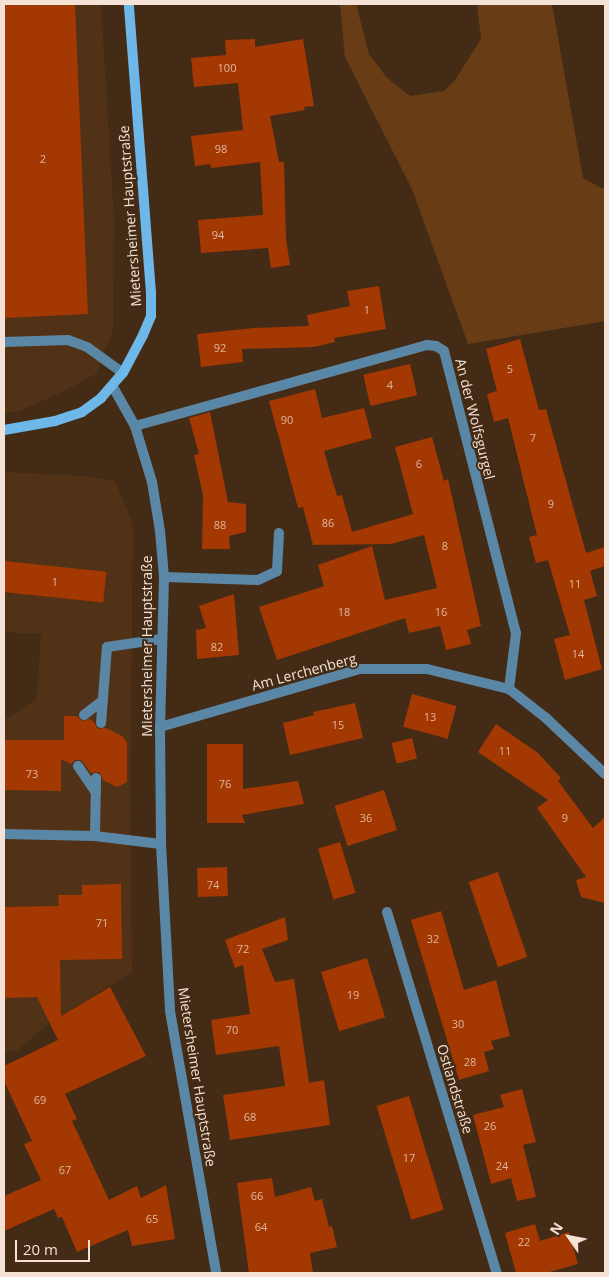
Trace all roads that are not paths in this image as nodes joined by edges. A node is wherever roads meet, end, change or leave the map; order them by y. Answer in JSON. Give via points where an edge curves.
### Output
{"nodes":[{"id":1,"x":128,"y":4,"type":"edge"},
{"id":2,"x":4,"y":342,"type":"edge"},
{"id":3,"x":123,"y":373,"type":"junction"},
{"id":4,"x":113,"y":387,"type":"junction"},
{"id":5,"x":135,"y":426,"type":"junction"},
{"id":6,"x":4,"y":430,"type":"edge"},
{"id":7,"x":279,"y":533,"type":"dead end"},
{"id":8,"x":164,"y":577,"type":"junction"},
{"id":9,"x":161,"y":639,"type":"junction"},
{"id":10,"x":509,"y":689,"type":"junction"},
{"id":11,"x":102,"y":702,"type":"junction"},
{"id":12,"x":84,"y":715,"type":"dead end"},
{"id":13,"x":101,"y":723,"type":"dead end"},
{"id":14,"x":160,"y":727,"type":"junction"},
{"id":15,"x":78,"y":766,"type":"dead end"},
{"id":16,"x":605,"y":774,"type":"edge"},
{"id":17,"x":96,"y":778,"type":"dead end"},
{"id":18,"x":96,"y":793,"type":"junction"},
{"id":19,"x":4,"y":834,"type":"edge"},
{"id":20,"x":95,"y":836,"type":"junction"},
{"id":21,"x":161,"y":844,"type":"junction"},
{"id":22,"x":388,"y":912,"type":"dead end"},
{"id":23,"x":216,"y":1273,"type":"edge"},
{"id":24,"x":497,"y":1273,"type":"edge"}],
"edges":[{"from":1,"to":3,"type":"street","name":"Mietersheimer Hauptstraße","via":[[151,316]]},
{"from":2,"to":3,"type":"street","via":[[68,340],[87,347]]},
{"from":3,"to":4,"type":"street","name":"Mietersheimer Hauptstraße"},
{"from":4,"to":5,"type":"street","name":"Mietersheimer Hauptstraße"},
{"from":4,"to":6,"type":"street","via":[[82,412],[55,421]]},
{"from":5,"to":8,"type":"street","name":"Mietersheimer Hauptstraße","via":[[152,482]]},
{"from":5,"to":10,"type":"street","name":"An der Wolfsgurgel","via":[[427,345],[444,351],[516,633]]},
{"from":7,"to":8,"type":"street","via":[[277,571],[258,580]]},
{"from":8,"to":9,"type":"street","name":"Mietersheimer Hauptstraße"},
{"from":9,"to":11,"type":"street","via":[[107,647]]},
{"from":9,"to":14,"type":"street","name":"Mietersheimer Hauptstraße"},
{"from":10,"to":14,"type":"street","name":"Am Lerchenberg","via":[[427,669],[360,669]]},
{"from":10,"to":16,"type":"street","name":"Am Lerchenberg","via":[[546,718]]},
{"from":11,"to":12,"type":"street"},
{"from":11,"to":13,"type":"street"},
{"from":14,"to":21,"type":"street","name":"Mietersheimer Hauptstraße"},
{"from":15,"to":18,"type":"street"},
{"from":17,"to":18,"type":"street"},
{"from":18,"to":20,"type":"street"},
{"from":19,"to":20,"type":"street"},
{"from":20,"to":21,"type":"street"},
{"from":21,"to":23,"type":"street","name":"Mietersheimer Hauptstraße","via":[[170,1011]]},
{"from":22,"to":24,"type":"street","name":"Ostlandstraße"}]}
